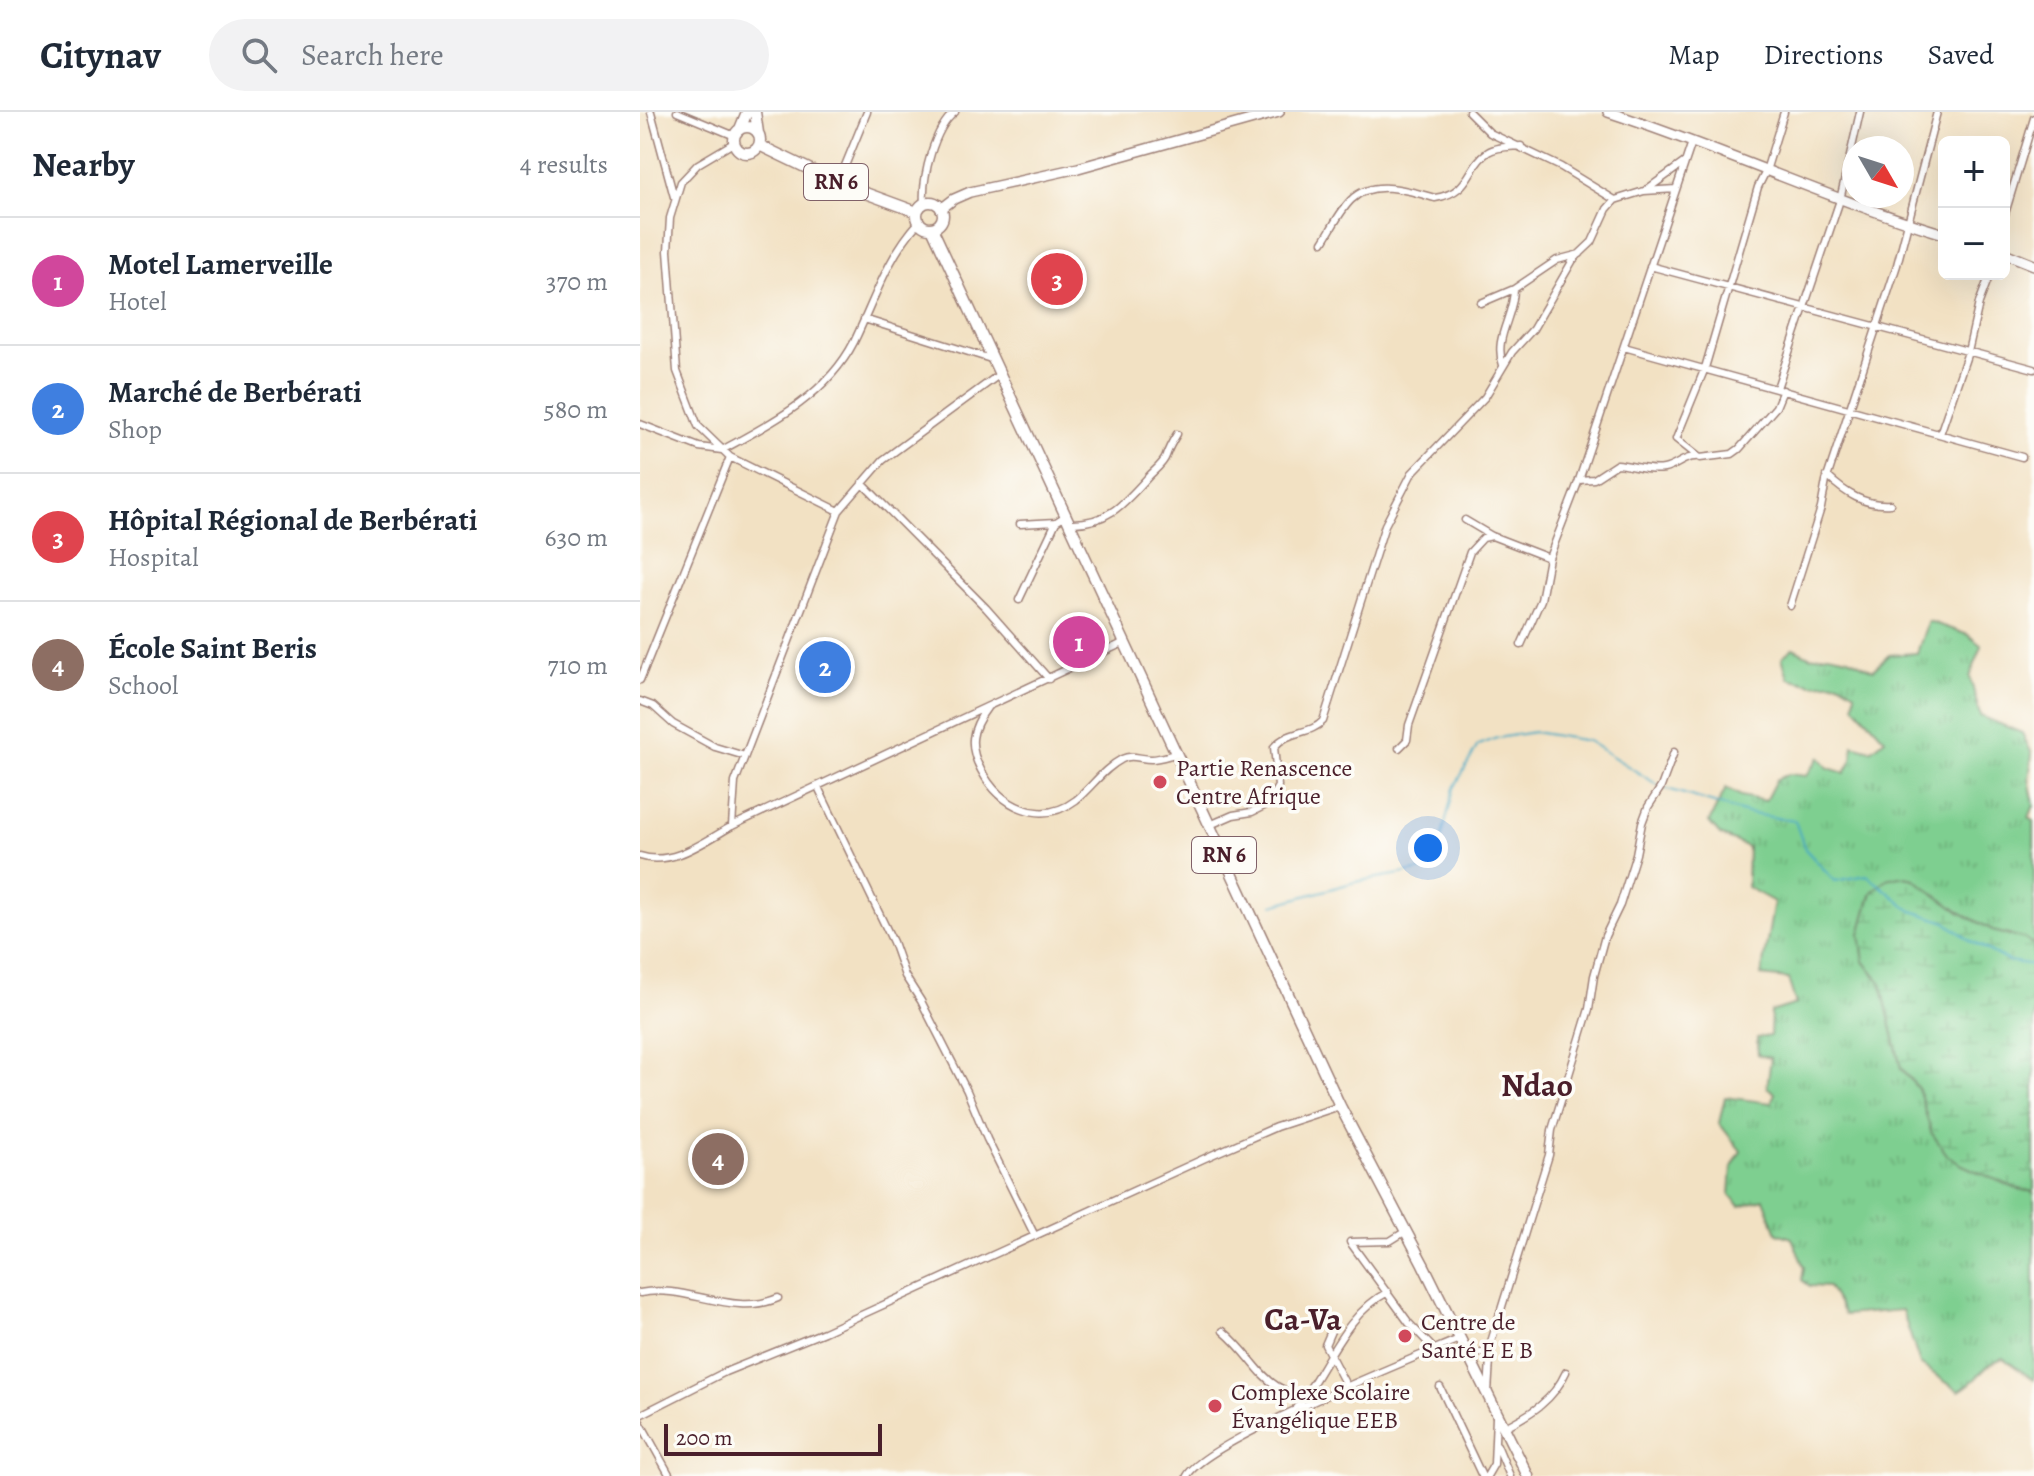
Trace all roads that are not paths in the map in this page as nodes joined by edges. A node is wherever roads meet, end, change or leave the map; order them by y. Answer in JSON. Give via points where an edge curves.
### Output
{"nodes":[{"id":1,"x":651,"y":112,"type":"edge"},
{"id":2,"x":677,"y":112,"type":"edge"},
{"id":3,"x":747,"y":112,"type":"edge"},
{"id":4,"x":755,"y":112,"type":"edge"},
{"id":5,"x":867,"y":112,"type":"edge"},
{"id":6,"x":955,"y":112,"type":"edge"},
{"id":7,"x":1279,"y":112,"type":"edge"},
{"id":8,"x":1469,"y":112,"type":"edge"},
{"id":9,"x":1608,"y":112,"type":"edge"},
{"id":10,"x":1784,"y":112,"type":"edge"},
{"id":11,"x":1860,"y":112,"type":"edge"},
{"id":12,"x":1937,"y":112,"type":"edge"},
{"id":13,"x":2034,"y":118,"type":"edge"},
{"id":14,"x":758,"y":133,"type":"junction"},
{"id":15,"x":737,"y":136,"type":"junction"},
{"id":16,"x":1692,"y":142,"type":"junction"},
{"id":17,"x":759,"y":145,"type":"junction"},
{"id":18,"x":1521,"y":146,"type":"junction"},
{"id":19,"x":1685,"y":162,"type":"junction"},
{"id":20,"x":1766,"y":171,"type":"junction"},
{"id":21,"x":838,"y":183,"type":"junction"},
{"id":22,"x":1676,"y":189,"type":"junction"},
{"id":23,"x":1644,"y":191,"type":"junction"},
{"id":24,"x":674,"y":199,"type":"junction"},
{"id":25,"x":1615,"y":200,"type":"junction"},
{"id":26,"x":1840,"y":200,"type":"junction"},
{"id":27,"x":2007,"y":208,"type":"edge"},
{"id":28,"x":941,"y":209,"type":"junction"},
{"id":29,"x":920,"y":213,"type":"junction"},
{"id":30,"x":1908,"y":224,"type":"junction"},
{"id":31,"x":932,"y":228,"type":"junction"},
{"id":32,"x":1938,"y":232,"type":"edge"},
{"id":33,"x":1323,"y":242,"type":"dead end"},
{"id":34,"x":1580,"y":254,"type":"junction"},
{"id":35,"x":2010,"y":255,"type":"edge"},
{"id":36,"x":2034,"y":265,"type":"edge"},
{"id":37,"x":1650,"y":266,"type":"junction"},
{"id":38,"x":1988,"y":280,"type":"edge"},
{"id":39,"x":1728,"y":286,"type":"junction"},
{"id":40,"x":1514,"y":289,"type":"junction"},
{"id":41,"x":1481,"y":303,"type":"dead end"},
{"id":42,"x":1803,"y":307,"type":"junction"},
{"id":43,"x":864,"y":319,"type":"junction"},
{"id":44,"x":1876,"y":326,"type":"junction"},
{"id":45,"x":1624,"y":347,"type":"junction"},
{"id":46,"x":1968,"y":352,"type":"junction"},
{"id":47,"x":994,"y":360,"type":"junction"},
{"id":48,"x":1503,"y":365,"type":"junction"},
{"id":49,"x":1705,"y":368,"type":"junction"},
{"id":50,"x":2034,"y":369,"type":"edge"},
{"id":51,"x":1000,"y":374,"type":"junction"},
{"id":52,"x":1780,"y":389,"type":"junction"},
{"id":53,"x":1851,"y":410,"type":"junction"},
{"id":54,"x":640,"y":424,"type":"edge"},
{"id":55,"x":1177,"y":434,"type":"dead end"},
{"id":56,"x":1940,"y":434,"type":"junction"},
{"id":57,"x":722,"y":450,"type":"junction"},
{"id":58,"x":730,"y":457,"type":"junction"},
{"id":59,"x":2022,"y":457,"type":"dead end"},
{"id":60,"x":1700,"y":458,"type":"junction"},
{"id":61,"x":1827,"y":476,"type":"junction"},
{"id":62,"x":1579,"y":480,"type":"junction"},
{"id":63,"x":862,"y":483,"type":"junction"},
{"id":64,"x":1890,"y":504,"type":"dead end"},
{"id":65,"x":839,"y":511,"type":"junction"},
{"id":66,"x":1069,"y":519,"type":"junction"},
{"id":67,"x":1465,"y":520,"type":"dead end"},
{"id":68,"x":1056,"y":522,"type":"junction"},
{"id":69,"x":1020,"y":524,"type":"dead end"},
{"id":70,"x":1492,"y":536,"type":"junction"},
{"id":71,"x":1549,"y":558,"type":"junction"},
{"id":72,"x":1019,"y":600,"type":"dead end"},
{"id":73,"x":1790,"y":606,"type":"dead end"},
{"id":74,"x":1123,"y":643,"type":"junction"},
{"id":75,"x":1521,"y":645,"type":"dead end"},
{"id":76,"x":643,"y":666,"type":"edge"},
{"id":77,"x":1049,"y":679,"type":"junction"},
{"id":78,"x":640,"y":680,"type":"edge"},
{"id":79,"x":640,"y":701,"type":"edge"},
{"id":80,"x":989,"y":705,"type":"junction"},
{"id":81,"x":1399,"y":748,"type":"dead end"},
{"id":82,"x":1674,"y":752,"type":"dead end"},
{"id":83,"x":1175,"y":754,"type":"junction"},
{"id":84,"x":745,"y":756,"type":"junction"},
{"id":85,"x":818,"y":787,"type":"junction"},
{"id":86,"x":1210,"y":825,"type":"junction"},
{"id":87,"x":732,"y":826,"type":"junction"},
{"id":88,"x":640,"y":856,"type":"edge"},
{"id":89,"x":1340,"y":1106,"type":"junction"},
{"id":90,"x":1406,"y":1231,"type":"junction"},
{"id":91,"x":1035,"y":1236,"type":"junction"},
{"id":92,"x":1388,"y":1292,"type":"junction"},
{"id":93,"x":640,"y":1293,"type":"edge"},
{"id":94,"x":778,"y":1298,"type":"dead end"},
{"id":95,"x":1334,"y":1324,"type":"dead end"},
{"id":96,"x":1223,"y":1331,"type":"dead end"},
{"id":97,"x":1459,"y":1339,"type":"junction"},
{"id":98,"x":1491,"y":1342,"type":"junction"},
{"id":99,"x":1434,"y":1349,"type":"junction"},
{"id":100,"x":1330,"y":1356,"type":"junction"},
{"id":101,"x":1467,"y":1357,"type":"junction"},
{"id":102,"x":1566,"y":1372,"type":"dead end"},
{"id":103,"x":1347,"y":1387,"type":"junction"},
{"id":104,"x":1440,"y":1387,"type":"dead end"},
{"id":105,"x":1488,"y":1396,"type":"junction"},
{"id":106,"x":1305,"y":1397,"type":"junction"},
{"id":107,"x":1323,"y":1399,"type":"junction"},
{"id":108,"x":1294,"y":1411,"type":"junction"},
{"id":109,"x":1496,"y":1413,"type":"junction"},
{"id":110,"x":640,"y":1415,"type":"edge"},
{"id":111,"x":640,"y":1422,"type":"edge"},
{"id":112,"x":1503,"y":1428,"type":"junction"},
{"id":113,"x":1496,"y":1442,"type":"junction"},
{"id":114,"x":670,"y":1476,"type":"edge"},
{"id":115,"x":1187,"y":1476,"type":"edge"},
{"id":116,"x":1485,"y":1476,"type":"edge"},
{"id":117,"x":1510,"y":1476,"type":"edge"},
{"id":118,"x":1528,"y":1476,"type":"edge"}],
"edges":[{"from":1,"to":24,"type":"street"},
{"from":2,"to":15,"type":"street"},
{"from":3,"to":15,"type":"main road"},
{"from":4,"to":14,"type":"main road"},
{"from":5,"to":21,"type":"street"},
{"from":6,"to":29,"type":"street","via":[[945,121],[927,168]]},
{"from":7,"to":28,"type":"street","via":[[970,192]]},
{"from":8,"to":18,"type":"street","via":[[1490,133]]},
{"from":9,"to":16,"type":"street"},
{"from":10,"to":20,"type":"street"},
{"from":11,"to":26,"type":"street"},
{"from":12,"to":30,"type":"street"},
{"from":13,"to":27,"type":"street"},
{"from":14,"to":15,"type":"main road","via":[[752,128]]},
{"from":14,"to":17,"type":"main road"},
{"from":15,"to":17,"type":"main road","number":"RN 6","via":[[744,152]]},
{"from":15,"to":24,"type":"street","via":[[688,172]]},
{"from":16,"to":19,"type":"street"},
{"from":16,"to":20,"type":"street"},
{"from":17,"to":21,"type":"main road","number":"RN 6"},
{"from":18,"to":25,"type":"street"},
{"from":18,"to":33,"type":"street","via":[[1487,152],[1468,180],[1441,197],[1391,188],[1365,190],[1351,200]]},
{"from":19,"to":22,"type":"street"},
{"from":19,"to":23,"type":"street"},
{"from":20,"to":26,"type":"street"},
{"from":20,"to":39,"type":"street"},
{"from":21,"to":29,"type":"main road","number":"RN 6"},
{"from":22,"to":23,"type":"street"},
{"from":22,"to":37,"type":"street"},
{"from":23,"to":25,"type":"street"},
{"from":24,"to":57,"type":"street","via":[[668,251],[677,371],[698,426]]},
{"from":25,"to":34,"type":"street"},
{"from":26,"to":30,"type":"street"},
{"from":26,"to":42,"type":"street"},
{"from":28,"to":29,"type":"main road","number":"RN 6","via":[[932,202]]},
{"from":28,"to":31,"type":"main road","via":[[941,221]]},
{"from":29,"to":31,"type":"main road","number":"RN 6"},
{"from":29,"to":43,"type":"street"},
{"from":30,"to":32,"type":"street"},
{"from":30,"to":44,"type":"street"},
{"from":31,"to":47,"type":"main road","number":"RN 6"},
{"from":34,"to":40,"type":"street","via":[[1557,260]]},
{"from":34,"to":48,"type":"street","via":[[1533,329]]},
{"from":35,"to":36,"type":"street"},
{"from":37,"to":39,"type":"street"},
{"from":37,"to":45,"type":"street"},
{"from":38,"to":46,"type":"street"},
{"from":39,"to":42,"type":"street"},
{"from":39,"to":49,"type":"street"},
{"from":40,"to":41,"type":"street"},
{"from":40,"to":48,"type":"street","via":[[1498,346]]},
{"from":42,"to":44,"type":"street"},
{"from":42,"to":52,"type":"street"},
{"from":43,"to":47,"type":"street"},
{"from":43,"to":57,"type":"street","via":[[829,379],[799,404]]},
{"from":44,"to":46,"type":"street"},
{"from":44,"to":53,"type":"street"},
{"from":45,"to":49,"type":"street"},
{"from":45,"to":62,"type":"street"},
{"from":46,"to":50,"type":"street"},
{"from":46,"to":56,"type":"street"},
{"from":47,"to":51,"type":"main road","number":"RN 6"},
{"from":48,"to":86,"type":"street","via":[[1480,403],[1404,485],[1385,525],[1323,721],[1274,747],[1278,786],[1268,804]]},
{"from":49,"to":52,"type":"street"},
{"from":49,"to":60,"type":"street","via":[[1676,439]]},
{"from":51,"to":63,"type":"street","via":[[909,439]]},
{"from":51,"to":66,"type":"main road","number":"RN 6"},
{"from":52,"to":53,"type":"street"},
{"from":52,"to":60,"type":"street","via":[[1776,407],[1739,449]]},
{"from":53,"to":56,"type":"street"},
{"from":53,"to":61,"type":"street"},
{"from":54,"to":57,"type":"street","via":[[699,447]]},
{"from":55,"to":66,"type":"street","via":[[1165,459],[1124,504],[1089,523]]},
{"from":56,"to":59,"type":"street"},
{"from":57,"to":58,"type":"street"},
{"from":58,"to":65,"type":"street"},
{"from":58,"to":76,"type":"street"},
{"from":60,"to":62,"type":"street","via":[[1691,456],[1659,470],[1617,464],[1594,479]]},
{"from":61,"to":64,"type":"street","via":[[1848,494]]},
{"from":61,"to":73,"type":"street"},
{"from":62,"to":71,"type":"street"},
{"from":63,"to":65,"type":"street"},
{"from":63,"to":77,"type":"street"},
{"from":65,"to":84,"type":"street"},
{"from":66,"to":68,"type":"street"},
{"from":66,"to":74,"type":"main road","number":"RN 6"},
{"from":67,"to":70,"type":"street"},
{"from":68,"to":69,"type":"street"},
{"from":68,"to":72,"type":"street"},
{"from":70,"to":71,"type":"street"},
{"from":70,"to":81,"type":"street","via":[[1470,552],[1407,740]]},
{"from":71,"to":75,"type":"street","via":[[1541,600]]},
{"from":74,"to":77,"type":"street"},
{"from":74,"to":83,"type":"main road","number":"RN 6"},
{"from":76,"to":78,"type":"street"},
{"from":77,"to":80,"type":"street"},
{"from":79,"to":84,"type":"street","via":[[715,747]]},
{"from":80,"to":83,"type":"street","via":[[971,737],[978,764],[1012,805],[1033,814],[1075,801],[1127,757]]},
{"from":80,"to":85,"type":"street"},
{"from":82,"to":98,"type":"street","via":[[1642,823],[1620,905],[1605,936],[1549,1155]]},
{"from":83,"to":86,"type":"main road","number":"RN 6"},
{"from":84,"to":87,"type":"street","via":[[735,782]]},
{"from":85,"to":87,"type":"street"},
{"from":85,"to":91,"type":"street"},
{"from":86,"to":89,"type":"main road","number":"RN 6"},
{"from":87,"to":88,"type":"street","via":[[666,859]]},
{"from":89,"to":90,"type":"main road","number":"RN 6"},
{"from":89,"to":91,"type":"street","via":[[1276,1127]]},
{"from":90,"to":92,"type":"street","via":[[1390,1241],[1350,1242]]},
{"from":90,"to":97,"type":"main road","number":"RN 6"},
{"from":91,"to":110,"type":"street","via":[[725,1372]]},
{"from":92,"to":99,"type":"street"},
{"from":92,"to":100,"type":"street","via":[[1367,1307]]},
{"from":93,"to":94,"type":"street","via":[[666,1292],[751,1306]]},
{"from":95,"to":100,"type":"street","via":[[1325,1345]]},
{"from":96,"to":106,"type":"street","via":[[1271,1383]]},
{"from":97,"to":99,"type":"street"},
{"from":97,"to":101,"type":"main road","number":"RN 6"},
{"from":98,"to":101,"type":"street","via":[[1483,1352]]},
{"from":98,"to":105,"type":"street"},
{"from":99,"to":103,"type":"street"},
{"from":100,"to":103,"type":"street"},
{"from":100,"to":106,"type":"street"},
{"from":101,"to":105,"type":"main road","number":"RN 6"},
{"from":102,"to":112,"type":"street","via":[[1542,1405]]},
{"from":103,"to":107,"type":"street"},
{"from":104,"to":116,"type":"street"},
{"from":105,"to":109,"type":"main road","number":"RN 6"},
{"from":106,"to":107,"type":"street"},
{"from":106,"to":108,"type":"street"},
{"from":107,"to":108,"type":"street"},
{"from":108,"to":115,"type":"street","via":[[1221,1449]]},
{"from":109,"to":112,"type":"main road","number":"RN 6"},
{"from":109,"to":113,"type":"street"},
{"from":111,"to":114,"type":"street"},
{"from":112,"to":118,"type":"main road","number":"RN 6"},
{"from":113,"to":116,"type":"street","via":[[1494,1464]]},
{"from":113,"to":117,"type":"street"}]}
